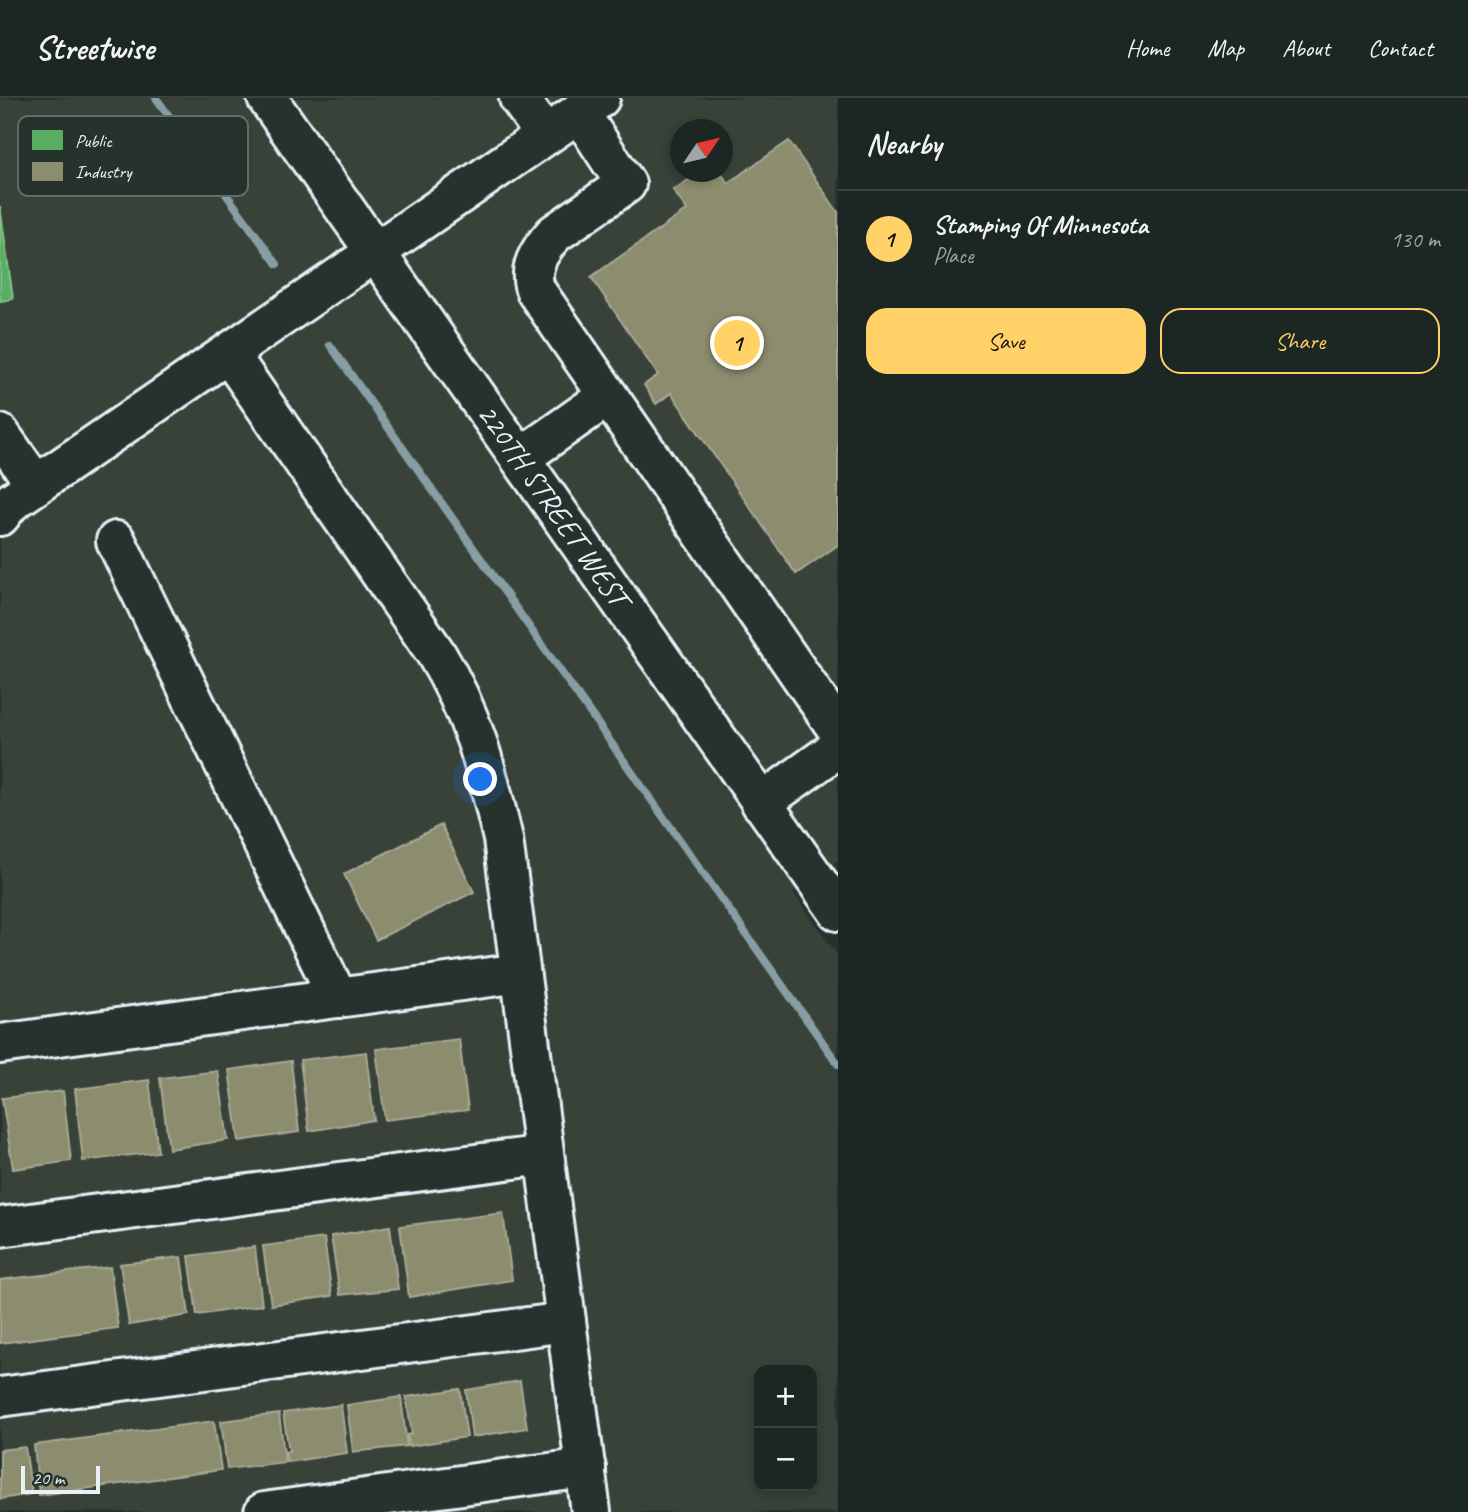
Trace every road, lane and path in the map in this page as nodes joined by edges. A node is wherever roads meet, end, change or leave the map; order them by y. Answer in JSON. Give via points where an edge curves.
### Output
{"nodes":[{"id":1,"x":267,"y":98,"type":"edge"},
{"id":2,"x":519,"y":98,"type":"edge"},
{"id":3,"x":589,"y":105,"type":"edge"},
{"id":4,"x":545,"y":135,"type":"junction"},
{"id":5,"x":375,"y":251,"type":"junction"},
{"id":6,"x":229,"y":355,"type":"junction"},
{"id":7,"x":608,"y":396,"type":"junction"},
{"id":8,"x":0,"y":434,"type":"edge"},
{"id":9,"x":520,"y":458,"type":"junction"},
{"id":10,"x":36,"y":485,"type":"junction"},
{"id":11,"x":0,"y":516,"type":"edge"},
{"id":12,"x":116,"y":541,"type":"dead end"},
{"id":13,"x":838,"y":730,"type":"edge"},
{"id":14,"x":838,"y":748,"type":"edge"},
{"id":15,"x":761,"y":803,"type":"junction"},
{"id":16,"x":838,"y":911,"type":"edge"},
{"id":17,"x":520,"y":973,"type":"junction"},
{"id":18,"x":338,"y":998,"type":"junction"},
{"id":19,"x":0,"y":1044,"type":"edge"},
{"id":20,"x":544,"y":1155,"type":"junction"},
{"id":21,"x":0,"y":1227,"type":"edge"},
{"id":22,"x":566,"y":1322,"type":"junction"},
{"id":23,"x":0,"y":1397,"type":"edge"},
{"id":24,"x":586,"y":1468,"type":"junction"},
{"id":25,"x":264,"y":1512,"type":"edge"},
{"id":26,"x":592,"y":1512,"type":"edge"}],
"edges":[{"from":1,"to":5,"type":"street","name":"220TH STREET WEST"},
{"from":2,"to":4,"type":"street"},
{"from":3,"to":4,"type":"street"},
{"from":3,"to":7,"type":"street","via":[[626,184],[554,234],[532,274],[536,291]]},
{"from":4,"to":5,"type":"street"},
{"from":5,"to":6,"type":"street"},
{"from":5,"to":9,"type":"street","name":"220TH STREET WEST"},
{"from":6,"to":10,"type":"street"},
{"from":6,"to":17,"type":"street","via":[[435,652],[466,711],[503,839]]},
{"from":7,"to":9,"type":"street"},
{"from":7,"to":13,"type":"street"},
{"from":8,"to":10,"type":"street"},
{"from":9,"to":15,"type":"street","name":"220TH STREET WEST"},
{"from":10,"to":11,"type":"street"},
{"from":12,"to":18,"type":"street"},
{"from":14,"to":15,"type":"street"},
{"from":15,"to":16,"type":"street","name":"220TH STREET WEST"},
{"from":17,"to":18,"type":"street"},
{"from":17,"to":20,"type":"street"},
{"from":18,"to":19,"type":"street"},
{"from":20,"to":21,"type":"street"},
{"from":20,"to":22,"type":"street"},
{"from":22,"to":23,"type":"street"},
{"from":22,"to":24,"type":"street"},
{"from":24,"to":25,"type":"street"},
{"from":24,"to":26,"type":"street"}]}
